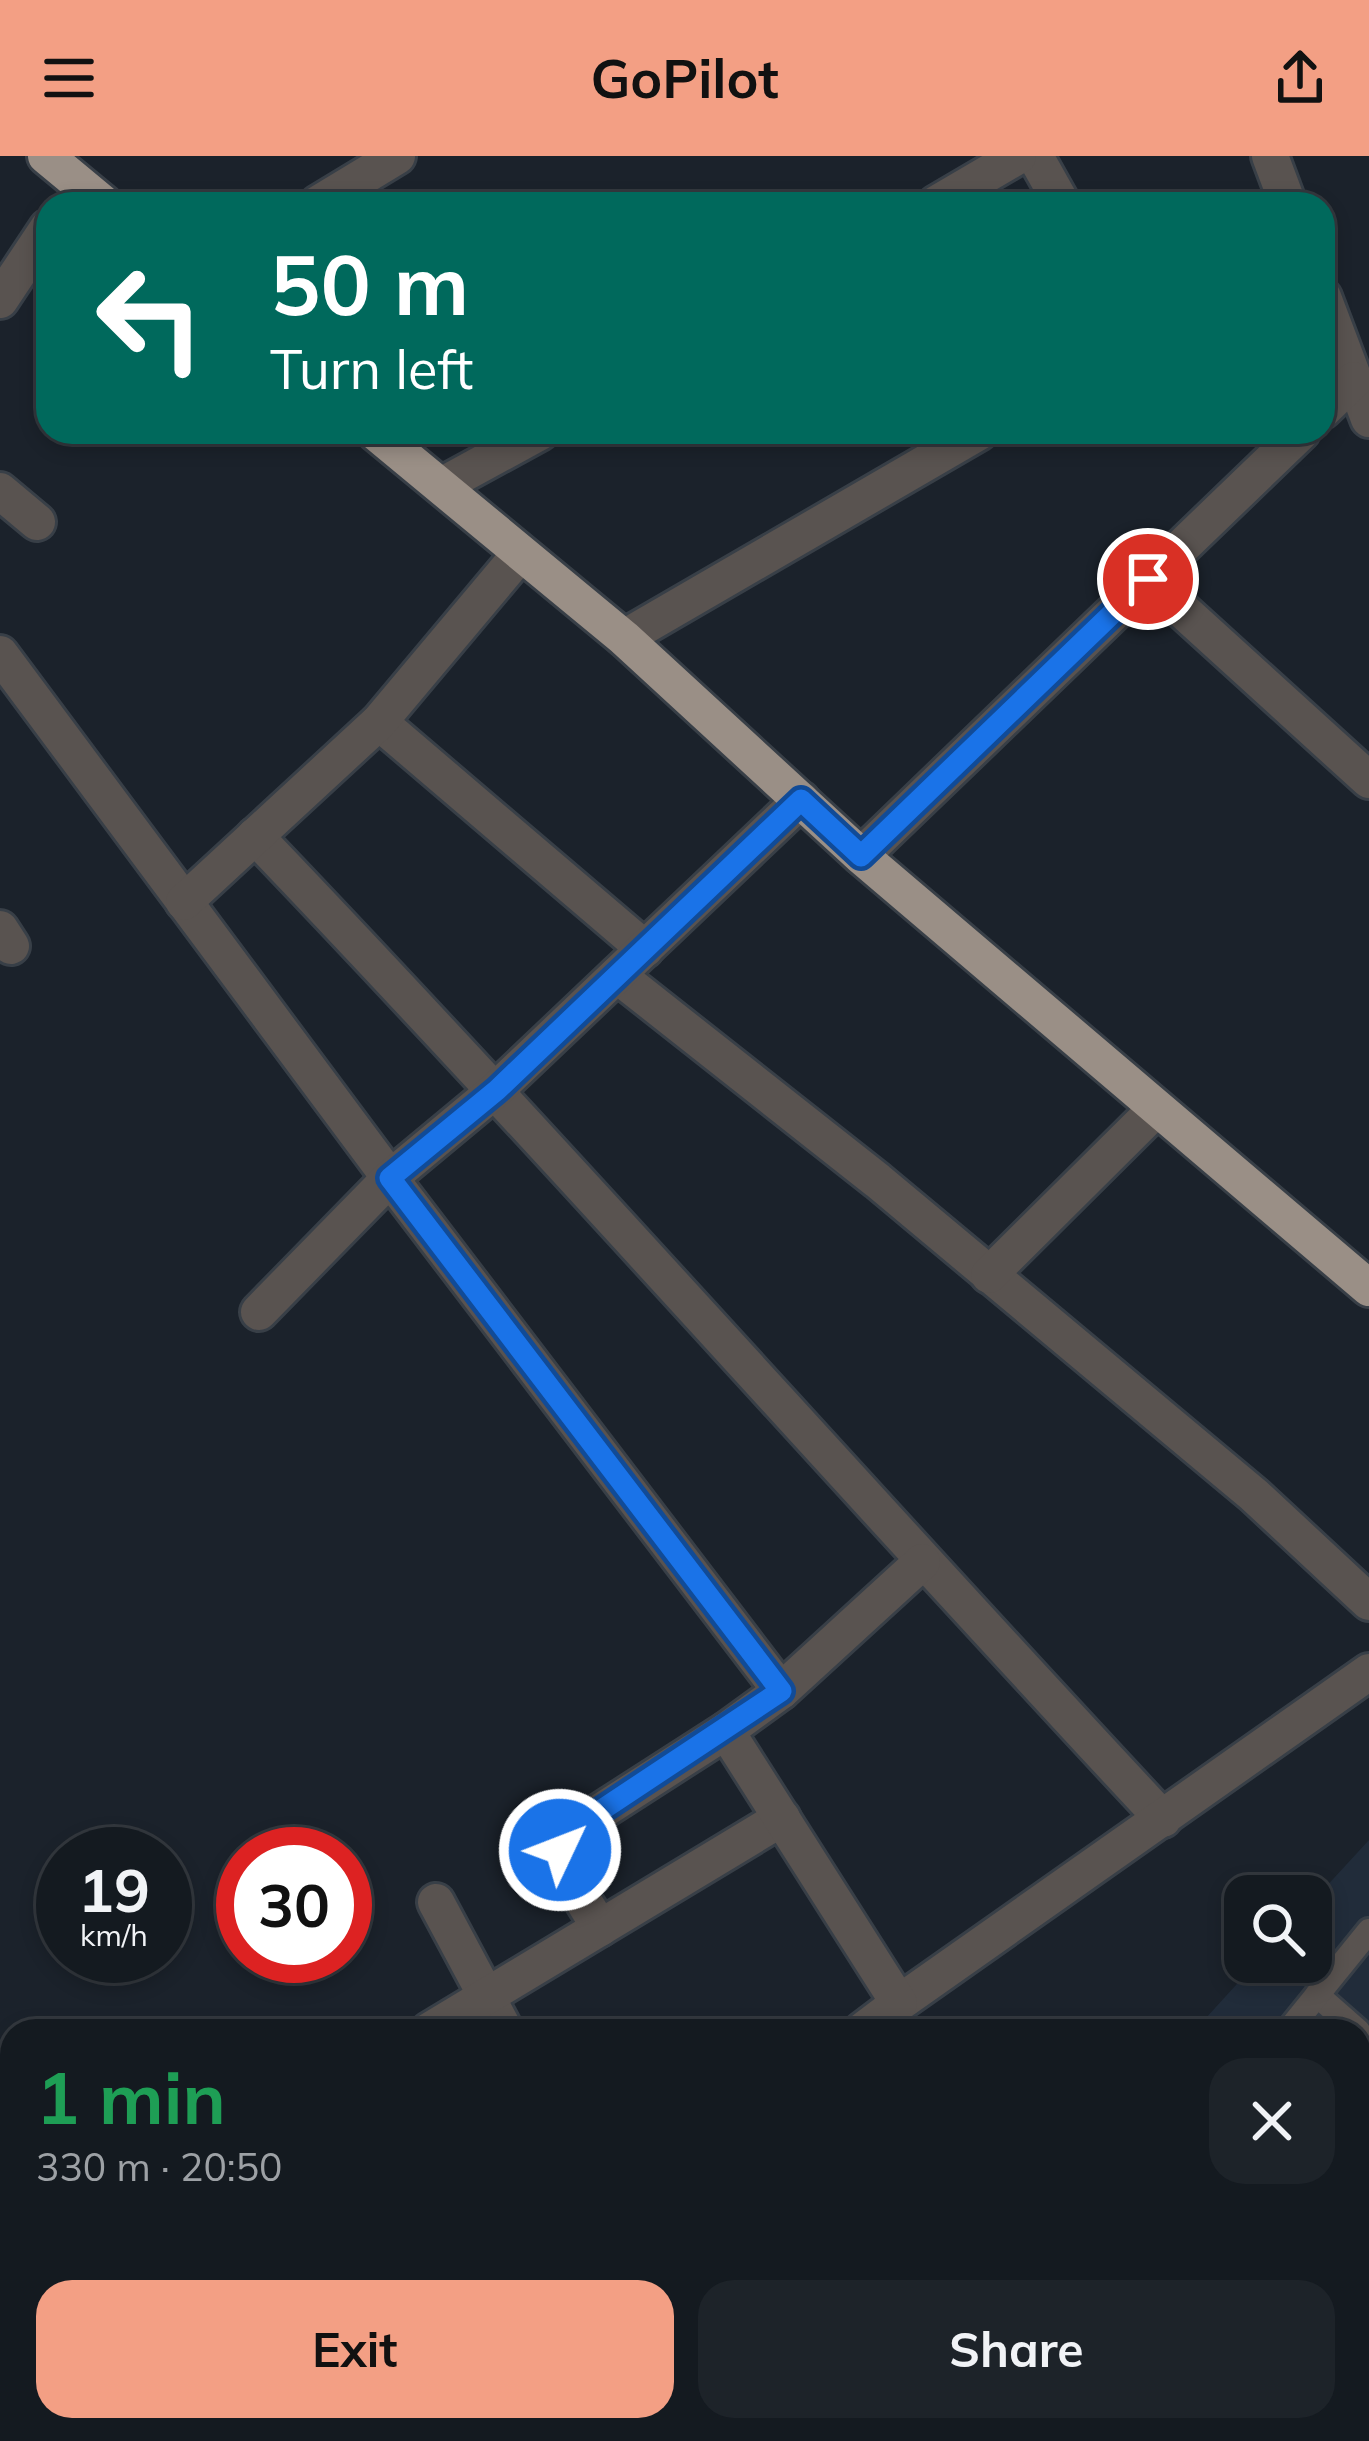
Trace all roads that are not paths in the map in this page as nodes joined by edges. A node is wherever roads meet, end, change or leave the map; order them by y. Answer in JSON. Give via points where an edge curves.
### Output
{"nodes":[{"id":1,"x":46,"y":156,"type":"edge"},
{"id":2,"x":397,"y":156,"type":"edge"},
{"id":3,"x":1018,"y":156,"type":"edge"},
{"id":4,"x":1035,"y":156,"type":"edge"},
{"id":5,"x":1270,"y":156,"type":"edge"},
{"id":6,"x":78,"y":192,"type":"edge"},
{"id":7,"x":338,"y":192,"type":"edge"},
{"id":8,"x":956,"y":192,"type":"edge"},
{"id":9,"x":1055,"y":192,"type":"edge"},
{"id":10,"x":1284,"y":192,"type":"edge"},
{"id":11,"x":36,"y":246,"type":"edge"},
{"id":12,"x":0,"y":300,"type":"edge"},
{"id":13,"x":1335,"y":329,"type":"edge"},
{"id":14,"x":1354,"y":380,"type":"junction"},
{"id":15,"x":1335,"y":398,"type":"edge"},
{"id":16,"x":1369,"y":419,"type":"edge"},
{"id":17,"x":389,"y":444,"type":"edge"},
{"id":18,"x":518,"y":444,"type":"edge"},
{"id":19,"x":959,"y":444,"type":"edge"},
{"id":20,"x":1288,"y":444,"type":"edge"},
{"id":21,"x":440,"y":487,"type":"junction"},
{"id":22,"x":0,"y":490,"type":"edge"},
{"id":23,"x":37,"y":522,"type":"dead end"},
{"id":24,"x":520,"y":554,"type":"junction"},
{"id":25,"x":1148,"y":579,"type":"junction"},
{"id":26,"x":624,"y":638,"type":"junction"},
{"id":27,"x":0,"y":654,"type":"edge"},
{"id":28,"x":379,"y":722,"type":"junction"},
{"id":29,"x":1364,"y":764,"type":"edge"},
{"id":30,"x":801,"y":800,"type":"junction"},
{"id":31,"x":255,"y":836,"type":"junction"},
{"id":32,"x":861,"y":856,"type":"junction"},
{"id":33,"x":184,"y":902,"type":"junction"},
{"id":34,"x":645,"y":949,"type":"junction"},
{"id":35,"x":617,"y":975,"type":"junction"},
{"id":36,"x":497,"y":1090,"type":"junction"},
{"id":37,"x":1155,"y":1110,"type":"junction"},
{"id":38,"x":390,"y":1178,"type":"junction"},
{"id":39,"x":989,"y":1275,"type":"junction"},
{"id":40,"x":1369,"y":1288,"type":"edge"},
{"id":41,"x":259,"y":1312,"type":"dead end"},
{"id":42,"x":922,"y":1562,"type":"junction"},
{"id":43,"x":1369,"y":1602,"type":"edge"},
{"id":44,"x":1369,"y":1672,"type":"edge"},
{"id":45,"x":781,"y":1691,"type":"junction"},
{"id":46,"x":726,"y":1731,"type":"junction"},
{"id":47,"x":782,"y":1818,"type":"junction"},
{"id":48,"x":1163,"y":1820,"type":"junction"},
{"id":49,"x":436,"y":1902,"type":"dead end"},
{"id":50,"x":600,"y":1928,"type":"junction"},
{"id":51,"x":1369,"y":1931,"type":"edge"},
{"id":52,"x":1317,"y":1995,"type":"junction"},
{"id":53,"x":484,"y":1998,"type":"junction"},
{"id":54,"x":898,"y":2003,"type":"junction"},
{"id":55,"x":449,"y":2019,"type":"edge"},
{"id":56,"x":497,"y":2019,"type":"edge"},
{"id":57,"x":877,"y":2019,"type":"edge"},
{"id":58,"x":1298,"y":2019,"type":"edge"},
{"id":59,"x":1345,"y":2019,"type":"edge"}],
"edges":[{"from":1,"to":6,"type":"highway"},
{"from":2,"to":7,"type":"street"},
{"from":3,"to":8,"type":"street"},
{"from":4,"to":9,"type":"street"},
{"from":5,"to":10,"type":"street"},
{"from":11,"to":12,"type":"street"},
{"from":13,"to":14,"type":"street"},
{"from":14,"to":15,"type":"street"},
{"from":14,"to":16,"type":"street"},
{"from":17,"to":21,"type":"highway"},
{"from":18,"to":21,"type":"street"},
{"from":19,"to":26,"type":"street"},
{"from":20,"to":25,"type":"street"},
{"from":21,"to":24,"type":"highway"},
{"from":22,"to":23,"type":"street"},
{"from":24,"to":26,"type":"highway"},
{"from":24,"to":28,"type":"street"},
{"from":25,"to":29,"type":"street"},
{"from":25,"to":32,"type":"street"},
{"from":26,"to":30,"type":"highway"},
{"from":27,"to":33,"type":"street"},
{"from":28,"to":31,"type":"street"},
{"from":28,"to":34,"type":"street"},
{"from":30,"to":32,"type":"highway"},
{"from":30,"to":34,"type":"street"},
{"from":31,"to":33,"type":"street"},
{"from":31,"to":36,"type":"street"},
{"from":32,"to":37,"type":"highway"},
{"from":33,"to":38,"type":"street"},
{"from":34,"to":35,"type":"street"},
{"from":35,"to":36,"type":"street"},
{"from":35,"to":39,"type":"street"},
{"from":36,"to":38,"type":"street"},
{"from":36,"to":42,"type":"street"},
{"from":37,"to":39,"type":"street"},
{"from":37,"to":40,"type":"highway"},
{"from":38,"to":41,"type":"street"},
{"from":38,"to":45,"type":"street"},
{"from":39,"to":43,"type":"street","via":[[1254,1495]]},
{"from":42,"to":45,"type":"street"},
{"from":42,"to":48,"type":"street"},
{"from":44,"to":48,"type":"street"},
{"from":45,"to":46,"type":"street"},
{"from":46,"to":47,"type":"street"},
{"from":46,"to":50,"type":"street","via":[[561,1837],[569,1874]]},
{"from":47,"to":50,"type":"street"},
{"from":47,"to":54,"type":"street"},
{"from":48,"to":54,"type":"street"},
{"from":49,"to":53,"type":"street"},
{"from":50,"to":53,"type":"street"},
{"from":51,"to":52,"type":"lane"},
{"from":52,"to":58,"type":"lane"},
{"from":52,"to":59,"type":"lane"},
{"from":53,"to":55,"type":"street"},
{"from":53,"to":56,"type":"street"},
{"from":54,"to":57,"type":"street"}]}
